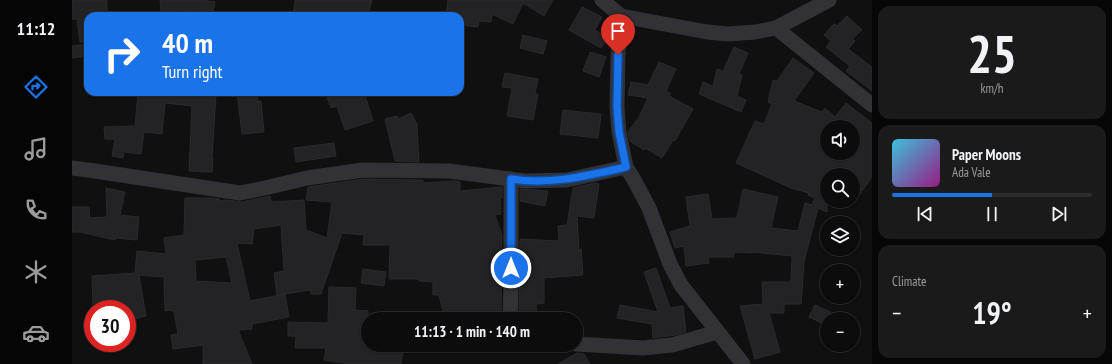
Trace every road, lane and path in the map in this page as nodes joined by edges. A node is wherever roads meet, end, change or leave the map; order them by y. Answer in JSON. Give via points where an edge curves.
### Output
{"nodes":[{"id":1,"x":602,"y":0,"type":"edge"},
{"id":2,"x":829,"y":0,"type":"edge"},
{"id":3,"x":621,"y":16,"type":"junction"},
{"id":4,"x":776,"y":28,"type":"junction"},
{"id":5,"x":872,"y":105,"type":"edge"},
{"id":6,"x":626,"y":167,"type":"junction"},
{"id":7,"x":72,"y":168,"type":"edge"},
{"id":8,"x":511,"y":179,"type":"junction"},
{"id":9,"x":510,"y":312,"type":"edge"},
{"id":10,"x":717,"y":332,"type":"junction"},
{"id":11,"x":583,"y":345,"type":"edge"},
{"id":12,"x":743,"y":364,"type":"edge"}],
"edges":[{"from":1,"to":3,"type":"street"},
{"from":2,"to":4,"type":"street"},
{"from":3,"to":4,"type":"street","via":[[728,34]]},
{"from":3,"to":6,"type":"street","via":[[617,107]]},
{"from":4,"to":5,"type":"street"},
{"from":6,"to":8,"type":"street","via":[[567,180],[525,182]]},
{"from":6,"to":10,"type":"street","via":[[649,208],[670,264],[681,285]]},
{"from":7,"to":8,"type":"street","via":[[240,192],[363,170],[449,171]]},
{"from":8,"to":9,"type":"street"},
{"from":10,"to":11,"type":"street","via":[[672,345],[617,347]]},
{"from":10,"to":12,"type":"street"}]}
